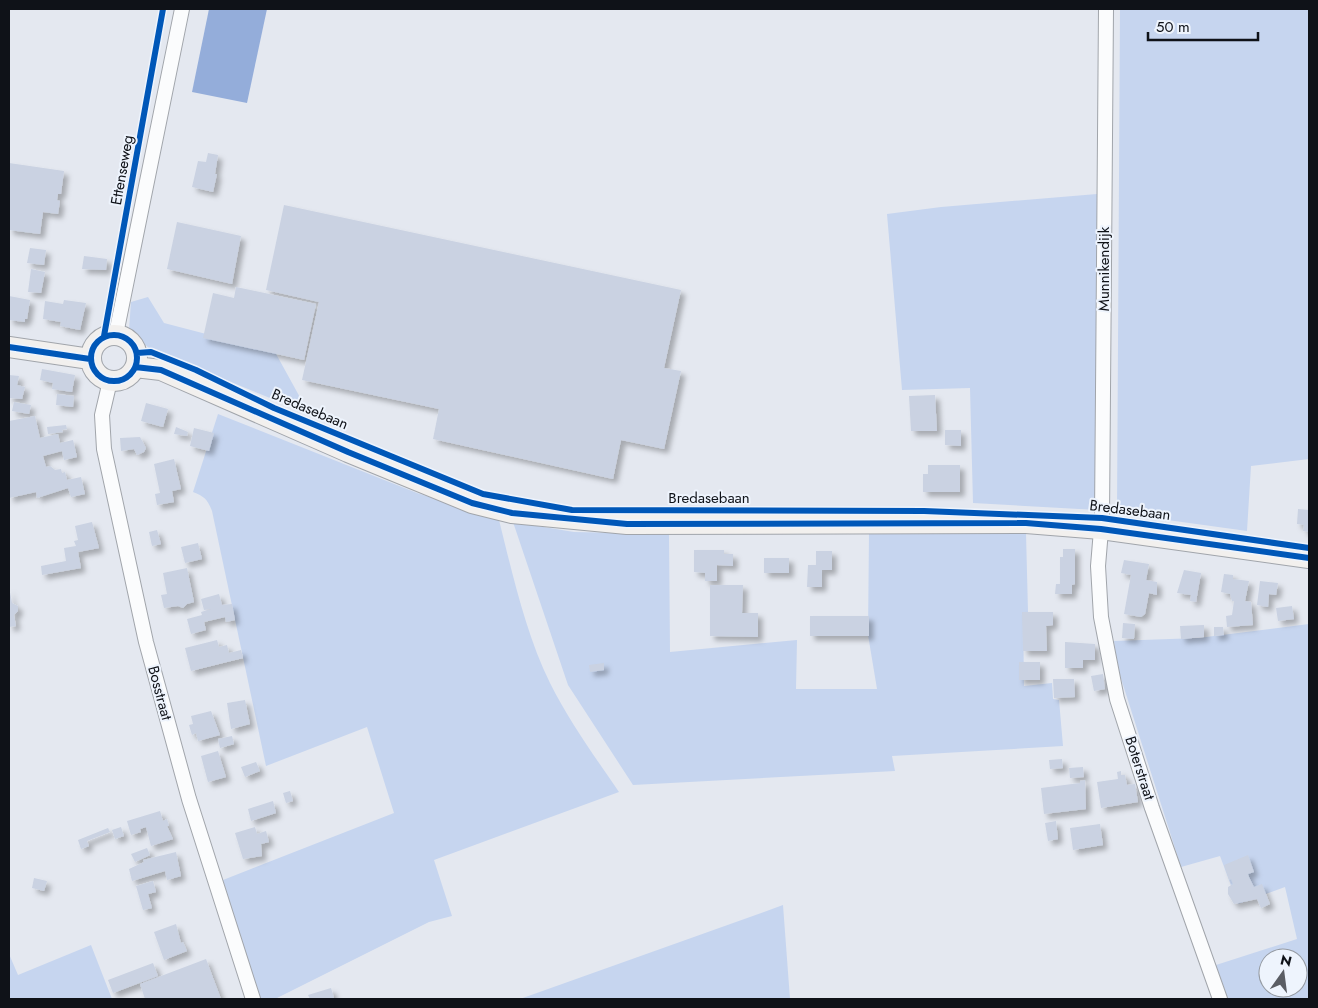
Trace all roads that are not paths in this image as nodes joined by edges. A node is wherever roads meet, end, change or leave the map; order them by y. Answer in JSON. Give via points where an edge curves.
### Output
{"nodes":[{"id":1,"x":182,"y":9,"type":"edge"},
{"id":2,"x":1106,"y":9,"type":"edge"},
{"id":3,"x":116,"y":334,"type":"junction"},
{"id":4,"x":9,"y":347,"type":"edge"},
{"id":5,"x":90,"y":360,"type":"junction"},
{"id":6,"x":135,"y":367,"type":"junction"},
{"id":7,"x":110,"y":381,"type":"junction"},
{"id":8,"x":1101,"y":529,"type":"junction"},
{"id":9,"x":1309,"y":558,"type":"edge"},
{"id":10,"x":253,"y":999,"type":"edge"},
{"id":11,"x":1220,"y":999,"type":"edge"}],
"edges":[{"from":1,"to":3,"type":"street","name":"Ettenseweg"},
{"from":2,"to":8,"type":"street","name":"Munnikendijk"},
{"from":3,"to":5,"type":"street","via":[[104,336],[96,342]]},
{"from":3,"to":6,"type":"street","via":[[133,344],[137,353]]},
{"from":4,"to":5,"type":"street"},
{"from":5,"to":7,"type":"street","via":[[100,377]]},
{"from":6,"to":7,"type":"street","via":[[129,375]]},
{"from":6,"to":8,"type":"street","name":"Bredasebaan","via":[[161,370],[472,503],[512,513],[627,524],[1026,523]]},
{"from":7,"to":10,"type":"street","name":"Bosstraat","via":[[102,415],[104,449],[146,642],[189,799]]},
{"from":8,"to":9,"type":"street","name":"Bredasebaan"},
{"from":8,"to":11,"type":"street","name":"Boterstraat","via":[[1098,566],[1101,617],[1117,699]]}]}
